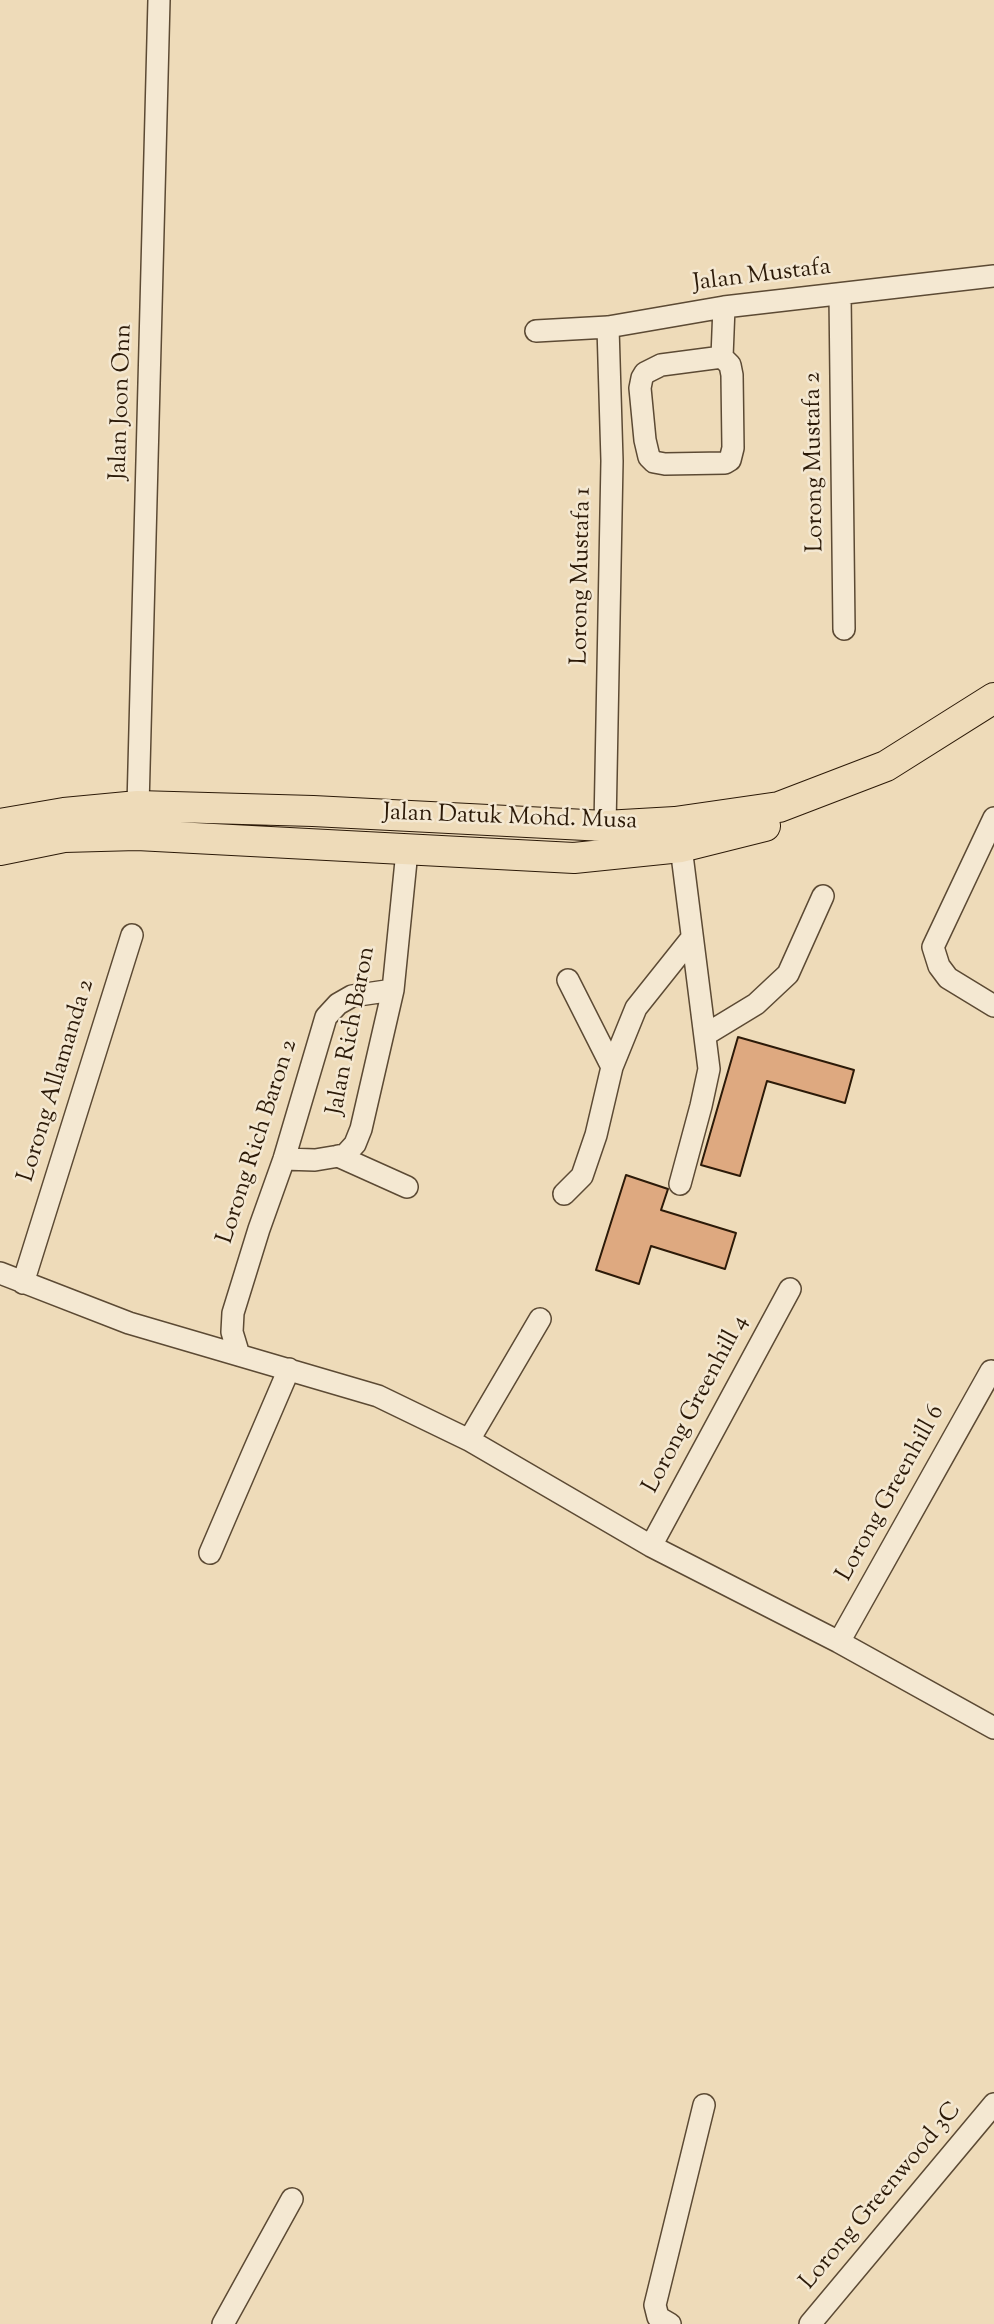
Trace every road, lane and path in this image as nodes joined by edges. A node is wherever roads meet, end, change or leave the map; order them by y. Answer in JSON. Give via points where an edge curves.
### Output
{"nodes":[{"id":1,"x":159,"y":0,"type":"edge"},
{"id":2,"x":994,"y":276,"type":"edge"},
{"id":3,"x":840,"y":294,"type":"junction"},
{"id":4,"x":724,"y":307,"type":"junction"},
{"id":5,"x":608,"y":327,"type":"junction"},
{"id":6,"x":536,"y":331,"type":"dead end"},
{"id":7,"x":722,"y":357,"type":"junction"},
{"id":8,"x":645,"y":440,"type":"junction"},
{"id":9,"x":612,"y":461,"type":"junction"},
{"id":10,"x":844,"y":629,"type":"dead end"},
{"id":11,"x":994,"y":698,"type":"edge"},
{"id":12,"x":994,"y":720,"type":"edge"},
{"id":13,"x":138,"y":806,"type":"junction"},
{"id":14,"x":381,"y":816,"type":"junction"},
{"id":15,"x":994,"y":818,"type":"edge"},
{"id":16,"x":0,"y":824,"type":"edge"},
{"id":17,"x":606,"y":826,"type":"junction"},
{"id":18,"x":681,"y":846,"type":"junction"},
{"id":19,"x":0,"y":850,"type":"edge"},
{"id":20,"x":407,"y":851,"type":"junction"},
{"id":21,"x":823,"y":896,"type":"dead end"},
{"id":22,"x":132,"y":935,"type":"dead end"},
{"id":23,"x":691,"y":939,"type":"junction"},
{"id":24,"x":568,"y":980,"type":"dead end"},
{"id":25,"x":393,"y":990,"type":"junction"},
{"id":26,"x":994,"y":1006,"type":"edge"},
{"id":27,"x":705,"y":1035,"type":"junction"},
{"id":28,"x":612,"y":1067,"type":"junction"},
{"id":29,"x":338,"y":1156,"type":"junction"},
{"id":30,"x":284,"y":1159,"type":"junction"},
{"id":31,"x":680,"y":1184,"type":"dead end"},
{"id":32,"x":407,"y":1188,"type":"dead end"},
{"id":33,"x":565,"y":1194,"type":"dead end"},
{"id":34,"x":0,"y":1273,"type":"edge"},
{"id":35,"x":23,"y":1283,"type":"junction"},
{"id":36,"x":790,"y":1289,"type":"dead end"},
{"id":37,"x":540,"y":1319,"type":"dead end"},
{"id":38,"x":239,"y":1355,"type":"junction"},
{"id":39,"x":289,"y":1369,"type":"junction"},
{"id":40,"x":991,"y":1371,"type":"dead end"},
{"id":41,"x":469,"y":1440,"type":"junction"},
{"id":42,"x":651,"y":1546,"type":"junction"},
{"id":43,"x":211,"y":1553,"type":"dead end"},
{"id":44,"x":839,"y":1643,"type":"junction"},
{"id":45,"x":994,"y":1728,"type":"edge"},
{"id":46,"x":994,"y":2104,"type":"edge"},
{"id":47,"x":704,"y":2105,"type":"dead end"},
{"id":48,"x":292,"y":2199,"type":"dead end"},
{"id":49,"x":222,"y":2324,"type":"edge"},
{"id":50,"x":670,"y":2324,"type":"edge"},
{"id":51,"x":810,"y":2324,"type":"edge"}],
"edges":[{"from":1,"to":13,"type":"street","name":"Jalan Joon Onn"},
{"from":2,"to":3,"type":"street","name":"Jalan Mustafa"},
{"from":3,"to":4,"type":"street","name":"Jalan Mustafa"},
{"from":3,"to":10,"type":"street","name":"Lorong Mustafa 2"},
{"from":4,"to":5,"type":"street","name":"Jalan Mustafa"},
{"from":4,"to":7,"type":"street"},
{"from":5,"to":6,"type":"street","name":"Jalan Mustafa"},
{"from":5,"to":9,"type":"street","name":"Lorong Mustafa 1"},
{"from":7,"to":8,"type":"street","via":[[661,365],[645,373],[640,388]]},
{"from":7,"to":8,"type":"street","via":[[732,375],[730,460],[654,462]]},
{"from":8,"to":9,"type":"street"},
{"from":9,"to":17,"type":"street","name":"Lorong Mustafa 1"},
{"from":11,"to":17,"type":"highway","name":"Jalan Datuk Mohd. Musa","via":[[886,766],[779,807],[675,822]]},
{"from":12,"to":18,"type":"highway","name":"Jalan Datuk Mohd. Musa","via":[[901,780],[783,822]]},
{"from":13,"to":14,"type":"highway","name":"Jalan Datuk Mohd. Musa"},
{"from":13,"to":16,"type":"highway","name":"Jalan Datuk Mohd. Musa"},
{"from":14,"to":17,"type":"highway","name":"Jalan Datuk Mohd. Musa"},
{"from":14,"to":20,"type":"highway","via":[[402,832]]},
{"from":15,"to":26,"type":"street","via":[[933,947],[948,978]]},
{"from":18,"to":20,"type":"highway","name":"Jalan Datuk Mohd. Musa","via":[[573,858]]},
{"from":18,"to":23,"type":"street"},
{"from":19,"to":20,"type":"highway","name":"Jalan Datuk Mohd. Musa","via":[[64,837],[136,835]]},
{"from":20,"to":25,"type":"street","name":"Jalan Rich Baron"},
{"from":21,"to":27,"type":"street","via":[[788,974],[756,1004]]},
{"from":22,"to":35,"type":"street","name":"Lorong Allamanda 2"},
{"from":23,"to":27,"type":"street"},
{"from":23,"to":28,"type":"street","via":[[636,1008]]},
{"from":24,"to":28,"type":"street"},
{"from":25,"to":29,"type":"street","name":"Jalan Rich Baron","via":[[361,1129],[355,1144]]},
{"from":25,"to":30,"type":"street","name":"Lorong Rich Baron 2","via":[[352,996],[326,1017]]},
{"from":27,"to":31,"type":"street","via":[[709,1069]]},
{"from":28,"to":33,"type":"street","via":[[582,1176]]},
{"from":29,"to":30,"type":"street"},
{"from":29,"to":32,"type":"street"},
{"from":30,"to":38,"type":"street","name":"Lorong Rich Baron 2","via":[[233,1313],[232,1332]]},
{"from":34,"to":35,"type":"street"},
{"from":35,"to":38,"type":"street","via":[[129,1323]]},
{"from":36,"to":42,"type":"street","name":"Lorong Greenhill 4"},
{"from":37,"to":41,"type":"street"},
{"from":38,"to":39,"type":"street"},
{"from":39,"to":41,"type":"street","via":[[378,1396]]},
{"from":39,"to":43,"type":"street"},
{"from":40,"to":44,"type":"street","name":"Lorong Greenhill 6"},
{"from":41,"to":42,"type":"street"},
{"from":42,"to":44,"type":"street"},
{"from":44,"to":45,"type":"street"},
{"from":46,"to":51,"type":"street","name":"Lorong Greenwood 3C"},
{"from":47,"to":50,"type":"street","via":[[655,2305],[659,2317]]},
{"from":48,"to":49,"type":"street"}]}
